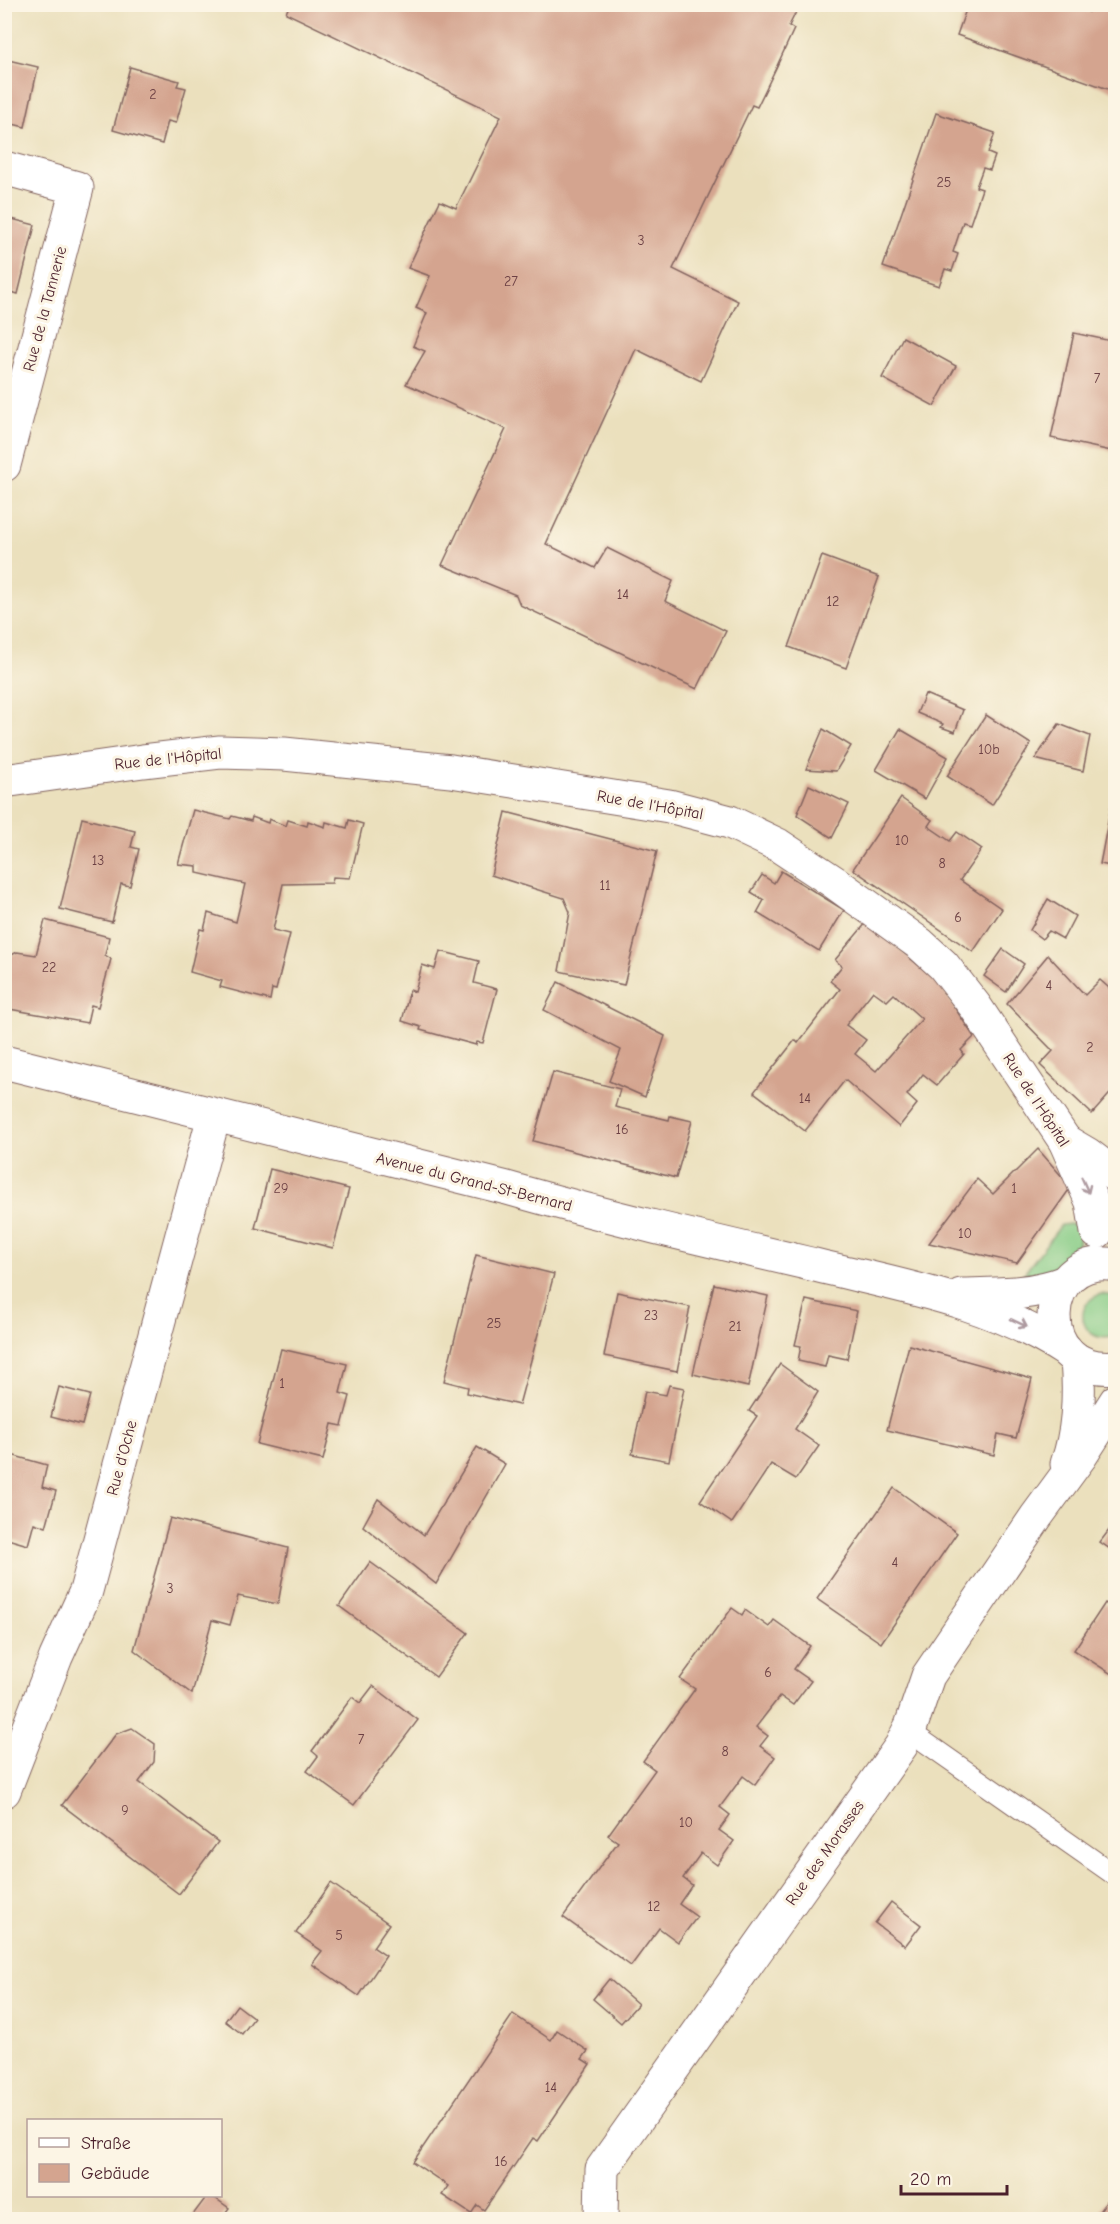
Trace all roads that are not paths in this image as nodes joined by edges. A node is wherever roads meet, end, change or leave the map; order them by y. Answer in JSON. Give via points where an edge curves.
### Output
{"nodes":[{"id":1,"x":4,"y":168,"type":"edge"},
{"id":2,"x":4,"y":465,"type":"edge"},
{"id":3,"x":4,"y":781,"type":"edge"},
{"id":4,"x":4,"y":1062,"type":"edge"},
{"id":5,"x":214,"y":1116,"type":"junction"},
{"id":6,"x":1065,"y":1141,"type":"junction"},
{"id":7,"x":1116,"y":1176,"type":"edge"},
{"id":8,"x":1116,"y":1190,"type":"edge"},
{"id":9,"x":1097,"y":1232,"type":"junction"},
{"id":10,"x":1116,"y":1265,"type":"edge"},
{"id":11,"x":1070,"y":1277,"type":"junction"},
{"id":12,"x":944,"y":1295,"type":"junction"},
{"id":13,"x":1072,"y":1355,"type":"junction"},
{"id":14,"x":1116,"y":1367,"type":"edge"},
{"id":15,"x":1116,"y":1401,"type":"edge"},
{"id":16,"x":1059,"y":1485,"type":"junction"},
{"id":17,"x":909,"y":1731,"type":"junction"},
{"id":18,"x":4,"y":1791,"type":"edge"},
{"id":19,"x":1116,"y":1876,"type":"edge"},
{"id":20,"x":601,"y":2220,"type":"edge"}],
"edges":[{"from":1,"to":2,"type":"street","name":"Rue de la Tannerie","via":[[77,188]]},
{"from":3,"to":6,"type":"street","name":"Rue de l'Hôpital","via":[[220,752],[284,753],[450,771],[669,806],[730,822],[778,845],[834,882],[943,965]]},
{"from":4,"to":5,"type":"street","name":"Avenue du Grand-St-Bernard"},
{"from":5,"to":12,"type":"street","name":"Avenue du Grand-St-Bernard","via":[[576,1208]]},
{"from":5,"to":18,"type":"street","name":"Rue d'Oche","via":[[86,1591]]},
{"from":6,"to":7,"type":"street"},
{"from":6,"to":9,"type":"street","name":"Rue de l'Hôpital","one_way":true,"via":[[1092,1202]]},
{"from":8,"to":9,"type":"street"},
{"from":9,"to":11,"type":"street"},
{"from":10,"to":11,"type":"street","name":"Avenue du Grand-St-Bernard","via":[[1091,1265]]},
{"from":11,"to":12,"type":"street","name":"Avenue du Grand-St-Bernard","via":[[1034,1292]]},
{"from":11,"to":13,"type":"street","via":[[1055,1300],[1053,1320],[1056,1334]]},
{"from":12,"to":13,"type":"street","name":"Avenue du Grand-St-Bernard","one_way":true,"via":[[1014,1321]]},
{"from":13,"to":14,"type":"street","name":"Avenue du Grand-St-Bernard","via":[[1096,1367]]},
{"from":13,"to":16,"type":"street","name":"Rue des Morasses","via":[[1079,1390],[1076,1426]]},
{"from":15,"to":16,"type":"street","name":"Rue des Morasses"},
{"from":16,"to":17,"type":"street","name":"Rue des Morasses","via":[[928,1676]]},
{"from":17,"to":19,"type":"lane"},
{"from":17,"to":20,"type":"street","name":"Rue des Morasses","via":[[602,2169]]}]}
